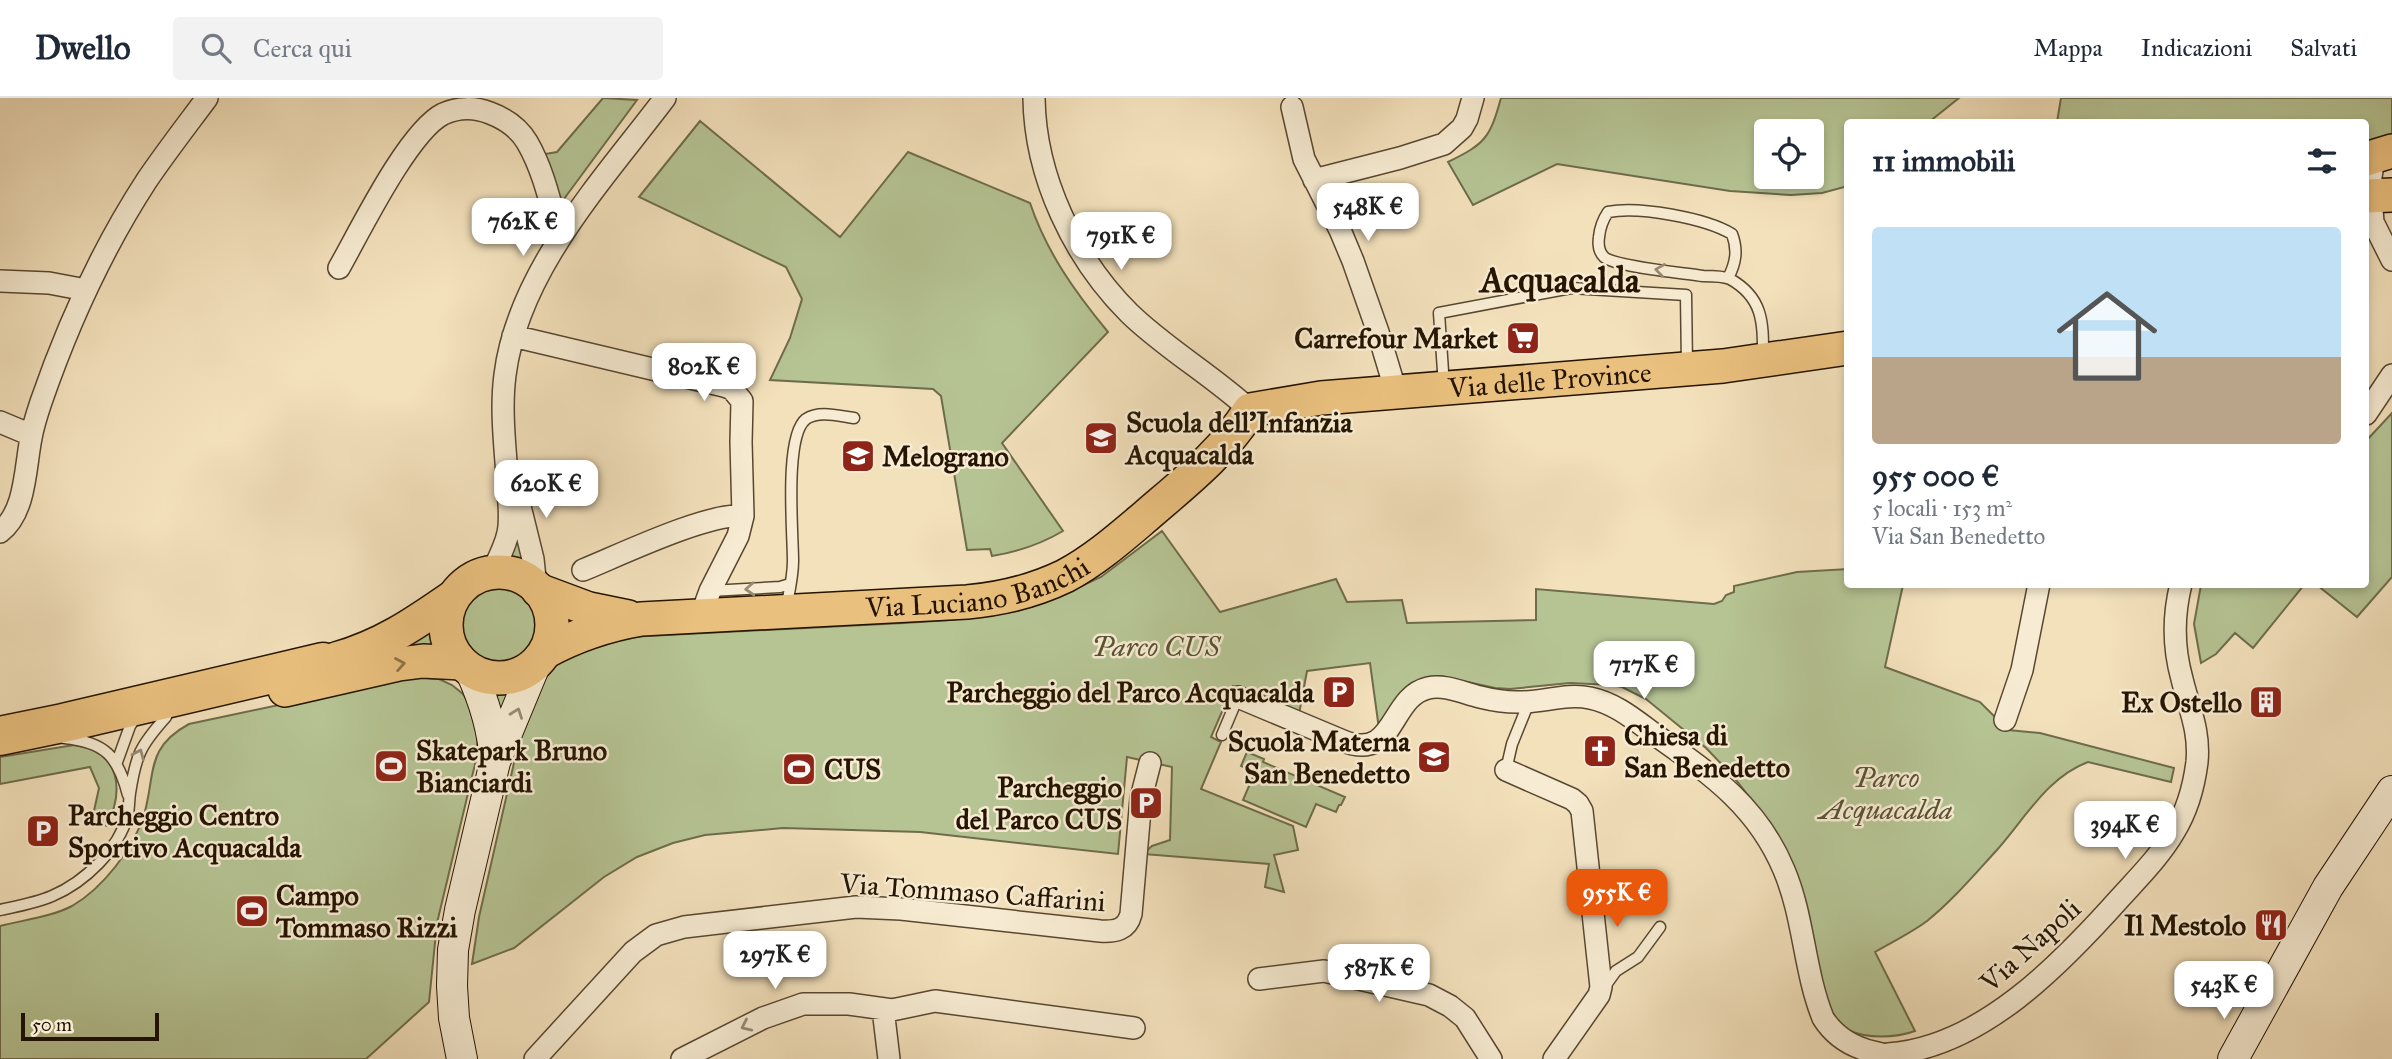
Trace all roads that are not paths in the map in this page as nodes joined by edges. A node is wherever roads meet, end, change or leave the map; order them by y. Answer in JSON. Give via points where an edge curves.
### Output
{"nodes":[{"id":1,"x":207,"y":98,"type":"edge"},
{"id":2,"x":665,"y":98,"type":"edge"},
{"id":3,"x":1034,"y":98,"type":"edge"},
{"id":4,"x":1473,"y":98,"type":"edge"},
{"id":5,"x":1292,"y":107,"type":"dead end"},
{"id":6,"x":2377,"y":156,"type":"edge"},
{"id":7,"x":1314,"y":180,"type":"junction"},
{"id":8,"x":2373,"y":205,"type":"edge"},
{"id":9,"x":561,"y":238,"type":"junction"},
{"id":10,"x":2392,"y":260,"type":"edge"},
{"id":11,"x":339,"y":268,"type":"dead end"},
{"id":12,"x":1728,"y":278,"type":"junction"},
{"id":13,"x":0,"y":281,"type":"edge"},
{"id":14,"x":86,"y":290,"type":"junction"},
{"id":15,"x":513,"y":336,"type":"junction"},
{"id":16,"x":1844,"y":349,"type":"edge"},
{"id":17,"x":1763,"y":361,"type":"junction"},
{"id":18,"x":1687,"y":369,"type":"junction"},
{"id":19,"x":2392,"y":375,"type":"edge"},
{"id":20,"x":1445,"y":389,"type":"junction"},
{"id":21,"x":1396,"y":392,"type":"junction"},
{"id":22,"x":1250,"y":410,"type":"junction"},
{"id":23,"x":2369,"y":410,"type":"edge"},
{"id":24,"x":853,"y":418,"type":"dead end"},
{"id":25,"x":0,"y":422,"type":"edge"},
{"id":26,"x":31,"y":435,"type":"junction"},
{"id":27,"x":507,"y":462,"type":"junction"},
{"id":28,"x":743,"y":516,"type":"junction"},
{"id":29,"x":0,"y":532,"type":"edge"},
{"id":30,"x":583,"y":570,"type":"dead end"},
{"id":31,"x":492,"y":572,"type":"junction"},
{"id":32,"x":2038,"y":588,"type":"edge"},
{"id":33,"x":2180,"y":588,"type":"edge"},
{"id":34,"x":537,"y":589,"type":"junction"},
{"id":35,"x":453,"y":597,"type":"junction"},
{"id":36,"x":788,"y":598,"type":"junction"},
{"id":37,"x":708,"y":604,"type":"junction"},
{"id":38,"x":641,"y":620,"type":"junction"},
{"id":39,"x":540,"y":658,"type":"junction"},
{"id":40,"x":323,"y":662,"type":"junction"},
{"id":41,"x":466,"y":666,"type":"junction"},
{"id":42,"x":1238,"y":697,"type":"joint"},
{"id":43,"x":1529,"y":702,"type":"junction"},
{"id":44,"x":166,"y":717,"type":"junction"},
{"id":45,"x":2004,"y":720,"type":"dead end"},
{"id":46,"x":130,"y":726,"type":"junction"},
{"id":47,"x":1222,"y":734,"type":"dead end"},
{"id":48,"x":0,"y":736,"type":"edge"},
{"id":49,"x":62,"y":738,"type":"junction"},
{"id":50,"x":0,"y":746,"type":"edge"},
{"id":51,"x":117,"y":762,"type":"junction"},
{"id":52,"x":495,"y":762,"type":"junction"},
{"id":53,"x":1150,"y":763,"type":"dead end"},
{"id":54,"x":1506,"y":770,"type":"joint"},
{"id":55,"x":2392,"y":791,"type":"edge"},
{"id":56,"x":129,"y":798,"type":"junction"},
{"id":57,"x":0,"y":910,"type":"edge"},
{"id":58,"x":1660,"y":927,"type":"dead end"},
{"id":59,"x":1259,"y":979,"type":"dead end"},
{"id":60,"x":1599,"y":995,"type":"junction"},
{"id":61,"x":883,"y":1009,"type":"junction"},
{"id":62,"x":1133,"y":1028,"type":"dead end"},
{"id":63,"x":1891,"y":1057,"type":"edge"},
{"id":64,"x":462,"y":1059,"type":"edge"},
{"id":65,"x":535,"y":1059,"type":"edge"},
{"id":66,"x":682,"y":1059,"type":"edge"},
{"id":67,"x":888,"y":1059,"type":"edge"},
{"id":68,"x":1491,"y":1059,"type":"edge"},
{"id":69,"x":1554,"y":1059,"type":"edge"},
{"id":70,"x":2233,"y":1059,"type":"edge"}],
"edges":[{"from":1,"to":14,"type":"street","via":[[147,181]]},
{"from":2,"to":9,"type":"street"},
{"from":3,"to":22,"type":"street","via":[[1040,145],[1055,198],[1097,276],[1133,316]]},
{"from":4,"to":7,"type":"street","via":[[1462,128],[1444,144]]},
{"from":5,"to":7,"type":"street"},
{"from":6,"to":8,"type":"street"},
{"from":7,"to":21,"type":"street","via":[[1353,261]]},
{"from":8,"to":10,"type":"street"},
{"from":9,"to":11,"type":"street","via":[[526,141],[509,122],[468,108],[442,115],[416,138]]},
{"from":9,"to":15,"type":"street","via":[[529,292]]},
{"from":12,"to":12,"type":"lane","one_way":true,"via":[[1638,267],[1606,258],[1598,241],[1601,222],[1608,212],[1621,210],[1719,227],[1732,234],[1735,243]]},
{"from":12,"to":17,"type":"lane","via":[[1758,307]]},
{"from":13,"to":14,"type":"street"},
{"from":14,"to":26,"type":"street"},
{"from":15,"to":27,"type":"street","via":[[504,390]]},
{"from":15,"to":28,"type":"street","via":[[732,389],[743,407]]},
{"from":16,"to":17,"type":"main road","name":"Via delle Province"},
{"from":17,"to":18,"type":"main road","name":"Via delle Province"},
{"from":18,"to":20,"type":"main road","name":"Via delle Province"},
{"from":18,"to":20,"type":"lane","via":[[1686,295],[1571,288],[1439,313]]},
{"from":19,"to":23,"type":"street"},
{"from":20,"to":21,"type":"main road","name":"Via delle Province"},
{"from":21,"to":22,"type":"main road","name":"Via delle Province"},
{"from":22,"to":36,"type":"main road","name":"Via Luciano Banchi","via":[[1224,446],[1172,493],[1094,558],[1048,583],[986,600]]},
{"from":24,"to":36,"type":"lane","via":[[817,415],[804,421],[797,432]]},
{"from":25,"to":26,"type":"street"},
{"from":26,"to":29,"type":"street","via":[[20,498]]},
{"from":27,"to":31,"type":"street","via":[[508,533]]},
{"from":27,"to":34,"type":"street"},
{"from":28,"to":30,"type":"street","via":[[699,524]]},
{"from":28,"to":37,"type":"street"},
{"from":31,"to":34,"type":"main road","name":"Via Luciano Banchi","via":[[523,578]]},
{"from":31,"to":35,"type":"main road","via":[[470,581]]},
{"from":32,"to":45,"type":"street","via":[[2022,670]]},
{"from":33,"to":63,"type":"street","name":"Via Napoli","via":[[2175,645],[2197,748],[2191,790],[2174,832],[2103,917],[2015,1001],[1932,1045]]},
{"from":34,"to":38,"type":"main road","name":"Via Luciano Banchi","via":[[589,610]]},
{"from":34,"to":39,"type":"main road","via":[[550,610],[552,624]]},
{"from":35,"to":40,"type":"main road","via":[[399,634]]},
{"from":35,"to":41,"type":"main road","via":[[446,631],[451,648]]},
{"from":36,"to":37,"type":"main road","name":"Via Luciano Banchi"},
{"from":37,"to":38,"type":"main road","name":"Via Luciano Banchi"},
{"from":38,"to":39,"type":"main road","name":"Via Luciano Banchi","via":[[570,638]]},
{"from":39,"to":41,"type":"main road","name":"Via Luciano Banchi","via":[[521,673],[504,678],[486,677]]},
{"from":52,"to":39,"type":"street","one_way":true},
{"from":40,"to":46,"type":"lane","via":[[302,676],[143,713]]},
{"from":40,"to":48,"type":"highway"},
{"from":44,"to":41,"type":"main road","name":"Via Luciano Banchi","one_way":true,"via":[[399,664],[423,661]]},
{"from":41,"to":52,"type":"street","via":[[487,710]]},
{"from":42,"to":43,"type":"street","via":[[1362,745],[1381,740],[1409,699],[1425,689],[1439,687],[1493,700]]},
{"from":42,"to":47,"type":"lane"},
{"from":43,"to":54,"type":"lane"},
{"from":43,"to":63,"type":"street","via":[[1576,697],[1605,702],[1735,796],[1769,840],[1785,871],[1823,1018],[1847,1042]]},
{"from":44,"to":46,"type":"highway"},
{"from":56,"to":44,"type":"lane","one_way":true,"via":[[139,752]]},
{"from":46,"to":49,"type":"highway"},
{"from":46,"to":51,"type":"lane"},
{"from":49,"to":50,"type":"highway"},
{"from":49,"to":51,"type":"lane","via":[[97,745]]},
{"from":51,"to":56,"type":"lane"},
{"from":52,"to":64,"type":"street","via":[[453,950],[453,1007]]},
{"from":53,"to":65,"type":"street","name":"Via Tommaso Caffarini","via":[[1140,806],[1131,914],[1122,929],[821,910],[684,927],[656,934],[626,958]]},
{"from":54,"to":60,"type":"street","via":[[1578,804],[1582,811],[1601,977]]},
{"from":55,"to":70,"type":"street","via":[[2328,887]]},
{"from":56,"to":57,"type":"lane","via":[[124,824],[101,860],[72,886],[39,901]]},
{"from":58,"to":60,"type":"lane","via":[[1638,957],[1616,971]]},
{"from":59,"to":68,"type":"street","via":[[1324,971],[1429,995],[1465,1018]]},
{"from":60,"to":69,"type":"street"},
{"from":61,"to":62,"type":"street","via":[[934,1001]]},
{"from":61,"to":66,"type":"street","one_way":true,"via":[[803,1004],[763,1018]]},
{"from":61,"to":67,"type":"street"}]}
